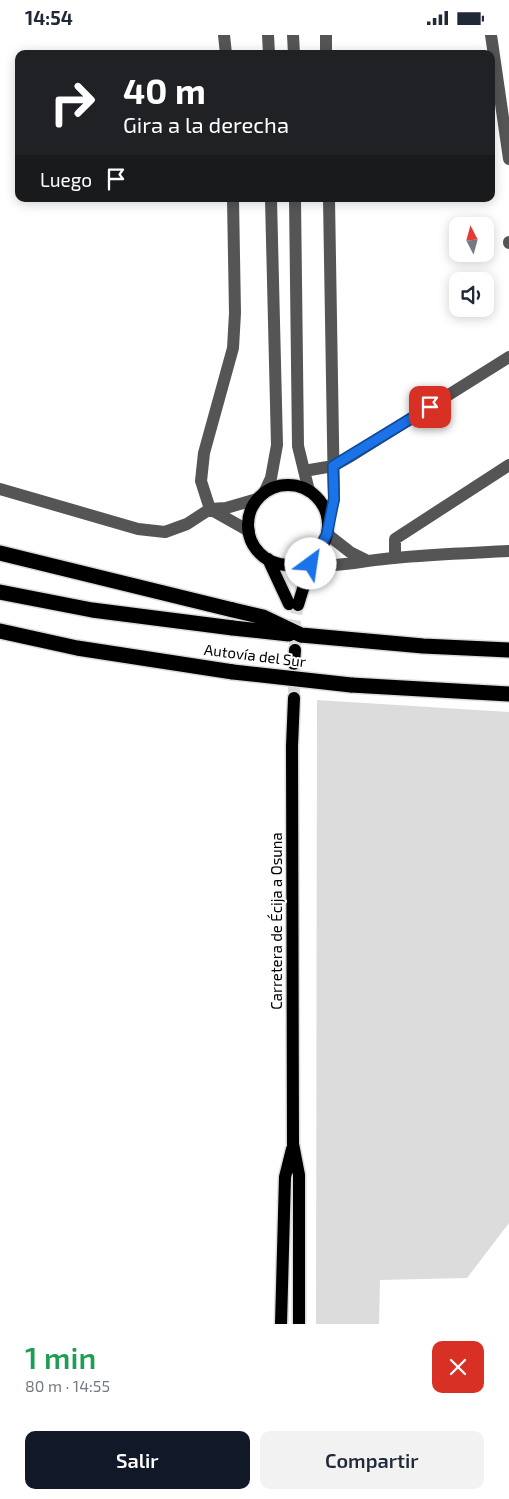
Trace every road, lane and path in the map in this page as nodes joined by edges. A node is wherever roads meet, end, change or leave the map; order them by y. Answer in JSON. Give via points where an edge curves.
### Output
{"nodes":[{"id":1,"x":224,"y":35,"type":"edge"},
{"id":2,"x":268,"y":35,"type":"edge"},
{"id":3,"x":293,"y":35,"type":"edge"},
{"id":4,"x":326,"y":35,"type":"edge"},
{"id":5,"x":491,"y":35,"type":"edge"},
{"id":6,"x":226,"y":50,"type":"edge"},
{"id":7,"x":269,"y":50,"type":"edge"},
{"id":8,"x":294,"y":50,"type":"edge"},
{"id":9,"x":326,"y":50,"type":"edge"},
{"id":10,"x":493,"y":50,"type":"edge"},
{"id":11,"x":495,"y":63,"type":"edge"},
{"id":12,"x":509,"y":159,"type":"edge"},
{"id":13,"x":233,"y":202,"type":"edge"},
{"id":14,"x":271,"y":202,"type":"edge"},
{"id":15,"x":295,"y":202,"type":"edge"},
{"id":16,"x":329,"y":202,"type":"edge"},
{"id":17,"x":509,"y":357,"type":"edge"},
{"id":18,"x":509,"y":465,"type":"edge"},
{"id":19,"x":333,"y":466,"type":"junction"},
{"id":20,"x":304,"y":471,"type":"junction"},
{"id":21,"x":0,"y":489,"type":"edge"},
{"id":22,"x":310,"y":491,"type":"junction"},
{"id":23,"x":261,"y":496,"type":"junction"},
{"id":24,"x":210,"y":509,"type":"junction"},
{"id":25,"x":328,"y":528,"type":"junction"},
{"id":26,"x":249,"y":531,"type":"junction"},
{"id":27,"x":509,"y":551,"type":"edge"},
{"id":28,"x":0,"y":553,"type":"edge"},
{"id":29,"x":395,"y":557,"type":"junction"},
{"id":30,"x":268,"y":559,"type":"junction"},
{"id":31,"x":309,"y":560,"type":"junction"},
{"id":32,"x":366,"y":561,"type":"junction"},
{"id":33,"x":0,"y":592,"type":"edge"},
{"id":34,"x":0,"y":631,"type":"edge"},
{"id":35,"x":301,"y":635,"type":"junction"},
{"id":36,"x":509,"y":649,"type":"edge"},
{"id":37,"x":294,"y":650,"type":"tunnel mouth"},
{"id":38,"x":294,"y":664,"type":"tunnel mouth"},
{"id":39,"x":509,"y":694,"type":"edge"},
{"id":40,"x":294,"y":698,"type":"tunnel mouth"},
{"id":41,"x":293,"y":1144,"type":"junction"},
{"id":42,"x":280,"y":1322,"type":"edge"},
{"id":43,"x":299,"y":1324,"type":"edge"}],
"edges":[{"from":1,"to":6,"type":"street"},
{"from":2,"to":7,"type":"street"},
{"from":3,"to":8,"type":"street"},
{"from":4,"to":9,"type":"street"},
{"from":5,"to":10,"type":"street"},
{"from":11,"to":12,"type":"street"},
{"from":13,"to":24,"type":"street","via":[[235,313],[232,347],[204,453],[201,481]]},
{"from":14,"to":23,"type":"street","via":[[277,445],[271,478]]},
{"from":15,"to":20,"type":"street","via":[[298,446]]},
{"from":16,"to":19,"type":"street"},
{"from":17,"to":19,"type":"street"},
{"from":18,"to":29,"type":"street","via":[[395,539]]},
{"from":19,"to":20,"type":"street"},
{"from":19,"to":25,"type":"street","via":[[334,499]]},
{"from":20,"to":22,"type":"street"},
{"from":21,"to":24,"type":"street","via":[[138,529],[165,532]]},
{"from":22,"to":23,"type":"main road","via":[[286,485],[275,487]]},
{"from":22,"to":25,"type":"main road","via":[[325,510]]},
{"from":23,"to":24,"type":"street","via":[[226,508]]},
{"from":23,"to":26,"type":"main road","via":[[248,520]]},
{"from":24,"to":26,"type":"street"},
{"from":25,"to":31,"type":"main road","via":[[322,546]]},
{"from":25,"to":32,"type":"street","via":[[350,552]]},
{"from":26,"to":30,"type":"main road","via":[[259,552]]},
{"from":27,"to":29,"type":"street"},
{"from":28,"to":35,"type":"highway","bridge":true,"via":[[263,617]]},
{"from":29,"to":32,"type":"street"},
{"from":30,"to":31,"type":"main road","via":[[291,565]]},
{"from":30,"to":31,"type":"main road","via":[[293,605]]},
{"from":31,"to":32,"type":"street","via":[[351,565]]},
{"from":33,"to":35,"type":"highway","name":"Autovía del Sur","bridge":true,"via":[[92,611]]},
{"from":34,"to":39,"type":"highway","name":"Autovía del Sur","bridge":true,"via":[[77,648],[233,672],[351,685]]},
{"from":35,"to":36,"type":"highway","name":"Autovía del Sur","via":[[423,646]]},
{"from":37,"to":38,"type":"main road"},
{"from":40,"to":41,"type":"main road","name":"Carretera de Écija a Osuna"},
{"from":41,"to":42,"type":"main road","name":"Carretera de Écija a Osuna","via":[[285,1177]]},
{"from":41,"to":43,"type":"main road","name":"Carretera de Écija a Osuna","via":[[299,1175]]}]}
